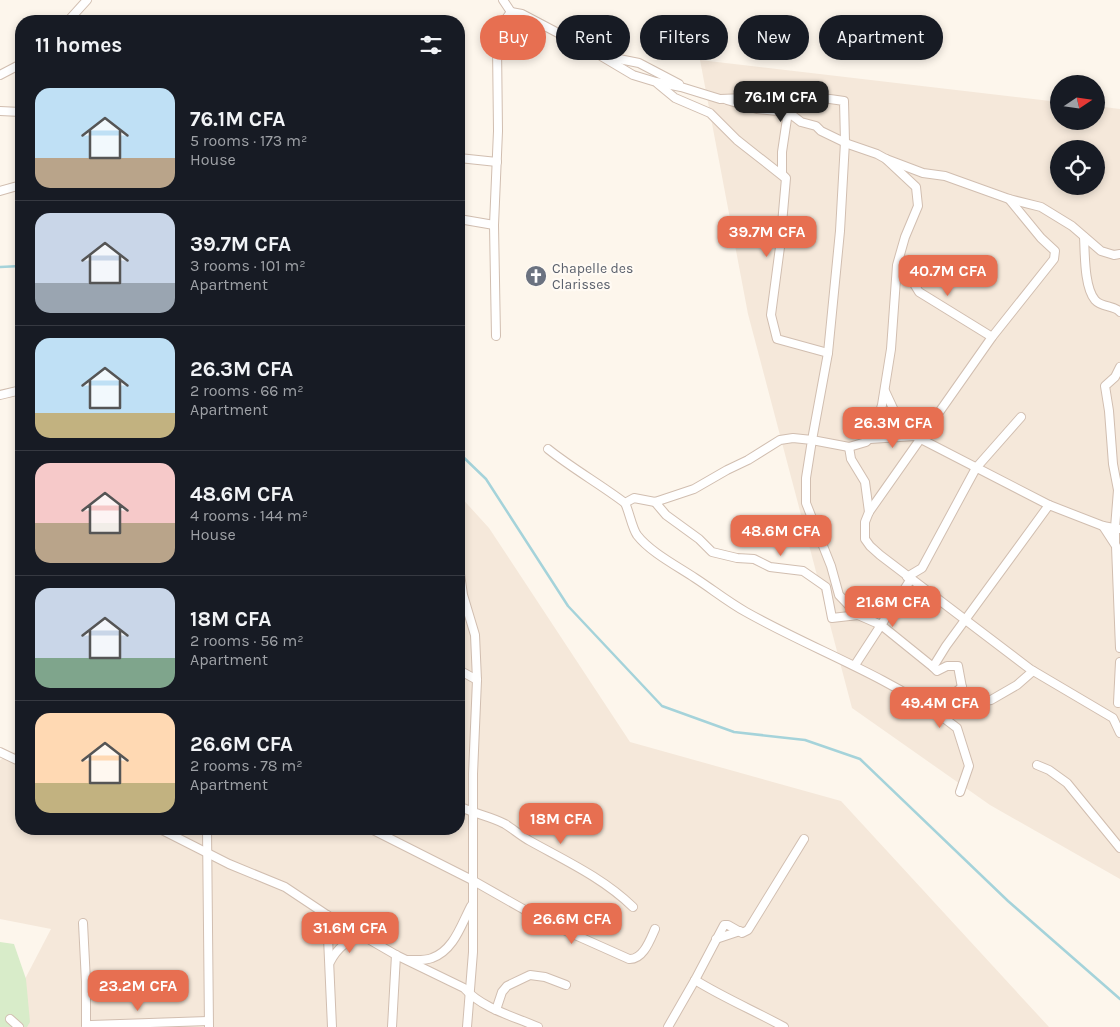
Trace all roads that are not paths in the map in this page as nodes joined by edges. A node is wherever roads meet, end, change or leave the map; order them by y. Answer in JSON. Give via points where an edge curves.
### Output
{"nodes":[{"id":1,"x":503,"y":0,"type":"edge"},
{"id":2,"x":84,"y":1,"type":"edge"},
{"id":3,"x":511,"y":12,"type":"junction"},
{"id":4,"x":73,"y":15,"type":"edge"},
{"id":5,"x":556,"y":32,"type":"edge"},
{"id":6,"x":608,"y":60,"type":"edge"},
{"id":7,"x":624,"y":60,"type":"edge"},
{"id":8,"x":15,"y":67,"type":"edge"},
{"id":9,"x":0,"y":75,"type":"edge"},
{"id":10,"x":656,"y":82,"type":"junction"},
{"id":11,"x":687,"y":89,"type":"junction"},
{"id":12,"x":720,"y":99,"type":"junction"},
{"id":13,"x":0,"y":110,"type":"edge"},
{"id":14,"x":15,"y":111,"type":"edge"},
{"id":15,"x":788,"y":112,"type":"junction"},
{"id":16,"x":844,"y":142,"type":"junction"},
{"id":17,"x":465,"y":159,"type":"edge"},
{"id":18,"x":886,"y":159,"type":"junction"},
{"id":19,"x":497,"y":162,"type":"junction"},
{"id":20,"x":786,"y":178,"type":"junction"},
{"id":21,"x":15,"y":186,"type":"edge"},
{"id":22,"x":0,"y":190,"type":"edge"},
{"id":23,"x":1009,"y":199,"type":"junction"},
{"id":24,"x":465,"y":220,"type":"edge"},
{"id":25,"x":494,"y":225,"type":"junction"},
{"id":26,"x":1084,"y":237,"type":"junction"},
{"id":27,"x":1120,"y":254,"type":"edge"},
{"id":28,"x":898,"y":267,"type":"junction"},
{"id":29,"x":1120,"y":312,"type":"edge"},
{"id":30,"x":496,"y":336,"type":"dead end"},
{"id":31,"x":992,"y":337,"type":"junction"},
{"id":32,"x":828,"y":353,"type":"junction"},
{"id":33,"x":1120,"y":367,"type":"edge"},
{"id":34,"x":884,"y":388,"type":"junction"},
{"id":35,"x":15,"y":391,"type":"edge"},
{"id":36,"x":0,"y":394,"type":"edge"},
{"id":37,"x":1022,"y":417,"type":"dead end"},
{"id":38,"x":917,"y":437,"type":"junction"},
{"id":39,"x":870,"y":439,"type":"junction"},
{"id":40,"x":812,"y":440,"type":"junction"},
{"id":41,"x":849,"y":447,"type":"junction"},
{"id":42,"x":548,"y":449,"type":"dead end"},
{"id":43,"x":976,"y":468,"type":"junction"},
{"id":44,"x":655,"y":502,"type":"junction"},
{"id":45,"x":625,"y":503,"type":"junction"},
{"id":46,"x":1049,"y":505,"type":"junction"},
{"id":47,"x":869,"y":512,"type":"junction"},
{"id":48,"x":1103,"y":526,"type":"junction"},
{"id":49,"x":1117,"y":528,"type":"edge"},
{"id":50,"x":1115,"y":543,"type":"junction"},
{"id":51,"x":909,"y":578,"type":"junction"},
{"id":52,"x":465,"y":602,"type":"edge"},
{"id":53,"x":1119,"y":606,"type":"edge"},
{"id":54,"x":858,"y":615,"type":"junction"},
{"id":55,"x":966,"y":621,"type":"junction"},
{"id":56,"x":881,"y":625,"type":"junction"},
{"id":57,"x":1120,"y":648,"type":"edge"},
{"id":58,"x":1120,"y":662,"type":"edge"},
{"id":59,"x":855,"y":665,"type":"junction"},
{"id":60,"x":933,"y":667,"type":"junction"},
{"id":61,"x":1033,"y":671,"type":"junction"},
{"id":62,"x":465,"y":673,"type":"edge"},
{"id":63,"x":477,"y":680,"type":"junction"},
{"id":64,"x":962,"y":686,"type":"junction"},
{"id":65,"x":1119,"y":702,"type":"edge"},
{"id":66,"x":940,"y":715,"type":"junction"},
{"id":67,"x":1113,"y":718,"type":"junction"},
{"id":68,"x":1120,"y":733,"type":"edge"},
{"id":69,"x":0,"y":752,"type":"edge"},
{"id":70,"x":15,"y":759,"type":"edge"},
{"id":71,"x":1037,"y":765,"type":"dead end"},
{"id":72,"x":960,"y":792,"type":"dead end"},
{"id":73,"x":465,"y":809,"type":"edge"},
{"id":74,"x":473,"y":813,"type":"junction"},
{"id":75,"x":173,"y":835,"type":"edge"},
{"id":76,"x":207,"y":835,"type":"edge"},
{"id":77,"x":384,"y":835,"type":"edge"},
{"id":78,"x":804,"y":839,"type":"dead end"},
{"id":79,"x":1120,"y":848,"type":"edge"},
{"id":80,"x":208,"y":852,"type":"junction"},
{"id":81,"x":472,"y":880,"type":"junction"},
{"id":82,"x":472,"y":904,"type":"junction"},
{"id":83,"x":633,"y":907,"type":"dead end"},
{"id":84,"x":327,"y":914,"type":"junction"},
{"id":85,"x":83,"y":922,"type":"dead end"},
{"id":86,"x":655,"y":929,"type":"dead end"},
{"id":87,"x":361,"y":935,"type":"junction"},
{"id":88,"x":396,"y":955,"type":"junction"},
{"id":89,"x":406,"y":960,"type":"junction"},
{"id":90,"x":329,"y":964,"type":"junction"},
{"id":91,"x":695,"y":980,"type":"junction"},
{"id":92,"x":566,"y":985,"type":"dead end"},
{"id":93,"x":470,"y":994,"type":"junction"},
{"id":94,"x":496,"y":1010,"type":"junction"},
{"id":95,"x":10,"y":1019,"type":"dead end"},
{"id":96,"x":208,"y":1024,"type":"edge"},
{"id":97,"x":19,"y":1027,"type":"edge"},
{"id":98,"x":86,"y":1027,"type":"edge"},
{"id":99,"x":332,"y":1027,"type":"edge"},
{"id":100,"x":392,"y":1027,"type":"edge"},
{"id":101,"x":467,"y":1027,"type":"edge"},
{"id":102,"x":538,"y":1027,"type":"edge"},
{"id":103,"x":668,"y":1027,"type":"edge"},
{"id":104,"x":784,"y":1027,"type":"edge"}],
"edges":[{"from":1,"to":3,"type":"street"},
{"from":2,"to":4,"type":"street"},
{"from":3,"to":5,"type":"street","via":[[522,14]]},
{"from":3,"to":19,"type":"street","via":[[502,24],[497,46]]},
{"from":6,"to":10,"type":"street","via":[[633,75]]},
{"from":7,"to":11,"type":"street","via":[[639,63]]},
{"from":8,"to":9,"type":"street"},
{"from":10,"to":11,"type":"street"},
{"from":10,"to":20,"type":"street","via":[[675,98],[710,113],[737,140]]},
{"from":11,"to":12,"type":"street"},
{"from":12,"to":15,"type":"street","via":[[758,109]]},
{"from":12,"to":16,"type":"street","via":[[842,100],[845,104]]},
{"from":13,"to":14,"type":"street"},
{"from":15,"to":16,"type":"street","via":[[801,122],[816,126]]},
{"from":15,"to":20,"type":"street","via":[[782,152],[782,174]]},
{"from":16,"to":18,"type":"street"},
{"from":16,"to":32,"type":"street","via":[[840,231]]},
{"from":17,"to":19,"type":"street"},
{"from":18,"to":23,"type":"street","via":[[923,174],[945,176]]},
{"from":18,"to":28,"type":"street","via":[[916,187],[919,199]]},
{"from":19,"to":25,"type":"street"},
{"from":20,"to":32,"type":"street","via":[[771,315],[775,334],[782,341]]},
{"from":21,"to":22,"type":"street"},
{"from":23,"to":26,"type":"street","via":[[1049,210]]},
{"from":23,"to":31,"type":"street","via":[[1055,251],[1055,255]]},
{"from":24,"to":25,"type":"street"},
{"from":25,"to":30,"type":"street"},
{"from":26,"to":27,"type":"street","via":[[1101,251]]},
{"from":26,"to":29,"type":"street","via":[[1090,289],[1096,301]]},
{"from":28,"to":31,"type":"street","via":[[908,274],[919,292]]},
{"from":28,"to":34,"type":"street","via":[[894,325]]},
{"from":31,"to":38,"type":"street"},
{"from":32,"to":40,"type":"street"},
{"from":33,"to":49,"type":"street","via":[[1105,386],[1118,490]]},
{"from":34,"to":38,"type":"street","via":[[898,420]]},
{"from":34,"to":39,"type":"street"},
{"from":35,"to":36,"type":"street"},
{"from":37,"to":43,"type":"street"},
{"from":38,"to":39,"type":"street"},
{"from":38,"to":43,"type":"street"},
{"from":38,"to":47,"type":"street"},
{"from":39,"to":41,"type":"street"},
{"from":40,"to":41,"type":"street"},
{"from":40,"to":44,"type":"street","via":[[780,440],[694,489]]},
{"from":40,"to":54,"type":"street","via":[[806,503],[839,595]]},
{"from":41,"to":47,"type":"street","via":[[865,482]]},
{"from":42,"to":45,"type":"street"},
{"from":43,"to":46,"type":"street"},
{"from":43,"to":51,"type":"street","via":[[922,568]]},
{"from":44,"to":45,"type":"street","via":[[634,498]]},
{"from":44,"to":54,"type":"street","via":[[666,515],[712,552],[754,559],[770,567],[804,571],[826,587],[832,618]]},
{"from":45,"to":59,"type":"street","via":[[636,533],[666,559],[745,611]]},
{"from":46,"to":48,"type":"street"},
{"from":46,"to":55,"type":"street"},
{"from":47,"to":51,"type":"street","via":[[865,522],[870,546]]},
{"from":48,"to":49,"type":"street"},
{"from":48,"to":50,"type":"street"},
{"from":49,"to":50,"type":"street"},
{"from":50,"to":53,"type":"street"},
{"from":51,"to":55,"type":"street"},
{"from":51,"to":56,"type":"street"},
{"from":52,"to":63,"type":"street","via":[[475,635]]},
{"from":53,"to":57,"type":"street"},
{"from":54,"to":56,"type":"street"},
{"from":55,"to":60,"type":"street"},
{"from":55,"to":61,"type":"street"},
{"from":56,"to":59,"type":"street"},
{"from":56,"to":60,"type":"street"},
{"from":58,"to":65,"type":"street"},
{"from":59,"to":66,"type":"street"},
{"from":60,"to":64,"type":"street","via":[[937,671],[947,666],[958,666]]},
{"from":61,"to":64,"type":"street","via":[[991,700],[965,704]]},
{"from":61,"to":67,"type":"street"},
{"from":62,"to":63,"type":"street"},
{"from":63,"to":74,"type":"street"},
{"from":64,"to":66,"type":"street","via":[[946,700]]},
{"from":65,"to":67,"type":"street"},
{"from":66,"to":72,"type":"street","via":[[957,728],[969,766]]},
{"from":67,"to":68,"type":"street"},
{"from":69,"to":70,"type":"street"},
{"from":71,"to":79,"type":"street","via":[[1067,782]]},
{"from":73,"to":74,"type":"street"},
{"from":74,"to":81,"type":"street"},
{"from":74,"to":83,"type":"street","via":[[504,824],[605,883]]},
{"from":75,"to":80,"type":"street"},
{"from":76,"to":80,"type":"street"},
{"from":77,"to":81,"type":"street"},
{"from":78,"to":91,"type":"street","via":[[748,930],[742,933],[724,925]]},
{"from":80,"to":84,"type":"street","via":[[242,870],[286,887]]},
{"from":80,"to":96,"type":"street"},
{"from":81,"to":82,"type":"street"},
{"from":81,"to":86,"type":"street","via":[[546,922],[629,959],[638,958]]},
{"from":82,"to":89,"type":"street","via":[[452,943],[442,952],[431,959]]},
{"from":82,"to":93,"type":"street"},
{"from":84,"to":87,"type":"street"},
{"from":84,"to":90,"type":"street"},
{"from":85,"to":98,"type":"street"},
{"from":87,"to":88,"type":"street"},
{"from":87,"to":90,"type":"street","via":[[347,941]]},
{"from":88,"to":89,"type":"street"},
{"from":88,"to":100,"type":"street"},
{"from":89,"to":93,"type":"street"},
{"from":90,"to":99,"type":"street"},
{"from":91,"to":103,"type":"street"},
{"from":91,"to":104,"type":"street"},
{"from":92,"to":94,"type":"street","via":[[530,975],[507,986]]},
{"from":93,"to":94,"type":"street"},
{"from":93,"to":101,"type":"street"},
{"from":94,"to":102,"type":"street"},
{"from":95,"to":97,"type":"street"},
{"from":96,"to":98,"type":"street"}]}
